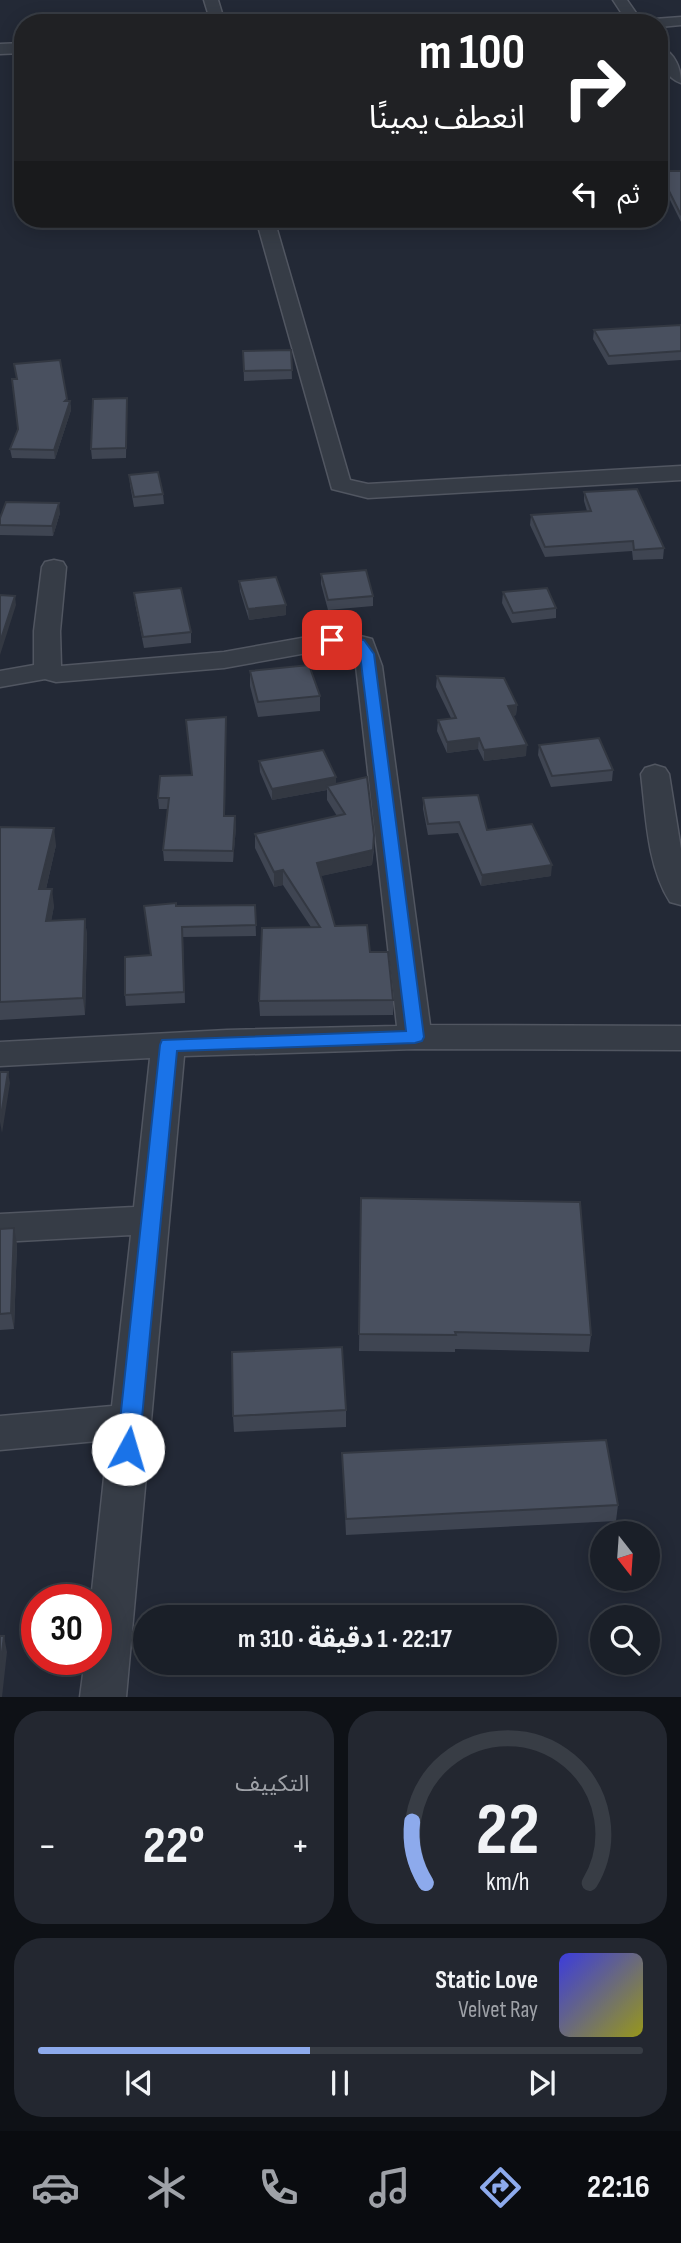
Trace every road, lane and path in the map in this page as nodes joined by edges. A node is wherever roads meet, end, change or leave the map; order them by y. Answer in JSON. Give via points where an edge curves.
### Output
{"nodes":[{"id":1,"x":668,"y":62,"type":"edge"},
{"id":2,"x":681,"y":78,"type":"edge"},
{"id":3,"x":268,"y":228,"type":"edge"},
{"id":4,"x":681,"y":473,"type":"edge"},
{"id":5,"x":54,"y":567,"type":"dead end"},
{"id":6,"x":48,"y":670,"type":"junction"},
{"id":7,"x":0,"y":679,"type":"edge"},
{"id":8,"x":655,"y":774,"type":"dead end"},
{"id":9,"x":681,"y":895,"type":"edge"},
{"id":10,"x":415,"y":1037,"type":"junction"},
{"id":11,"x":681,"y":1038,"type":"edge"},
{"id":12,"x":169,"y":1045,"type":"junction"},
{"id":13,"x":0,"y":1054,"type":"edge"},
{"id":14,"x":151,"y":1220,"type":"junction"},
{"id":15,"x":0,"y":1228,"type":"edge"},
{"id":16,"x":131,"y":1422,"type":"junction"},
{"id":17,"x":0,"y":1433,"type":"edge"},
{"id":18,"x":103,"y":1697,"type":"edge"}],
"edges":[{"from":1,"to":2,"type":"street"},
{"from":3,"to":4,"type":"street","via":[[340,484],[368,491]]},
{"from":5,"to":6,"type":"street","via":[[46,625]]},
{"from":6,"to":7,"type":"street"},
{"from":6,"to":10,"type":"street","via":[[64,675],[224,660],[341,639],[363,645]]},
{"from":8,"to":9,"type":"street","via":[[666,849]]},
{"from":10,"to":11,"type":"street"},
{"from":10,"to":12,"type":"street"},
{"from":12,"to":13,"type":"street"},
{"from":12,"to":14,"type":"street"},
{"from":14,"to":15,"type":"street"},
{"from":14,"to":16,"type":"street"},
{"from":16,"to":17,"type":"street"},
{"from":16,"to":18,"type":"street"}]}
